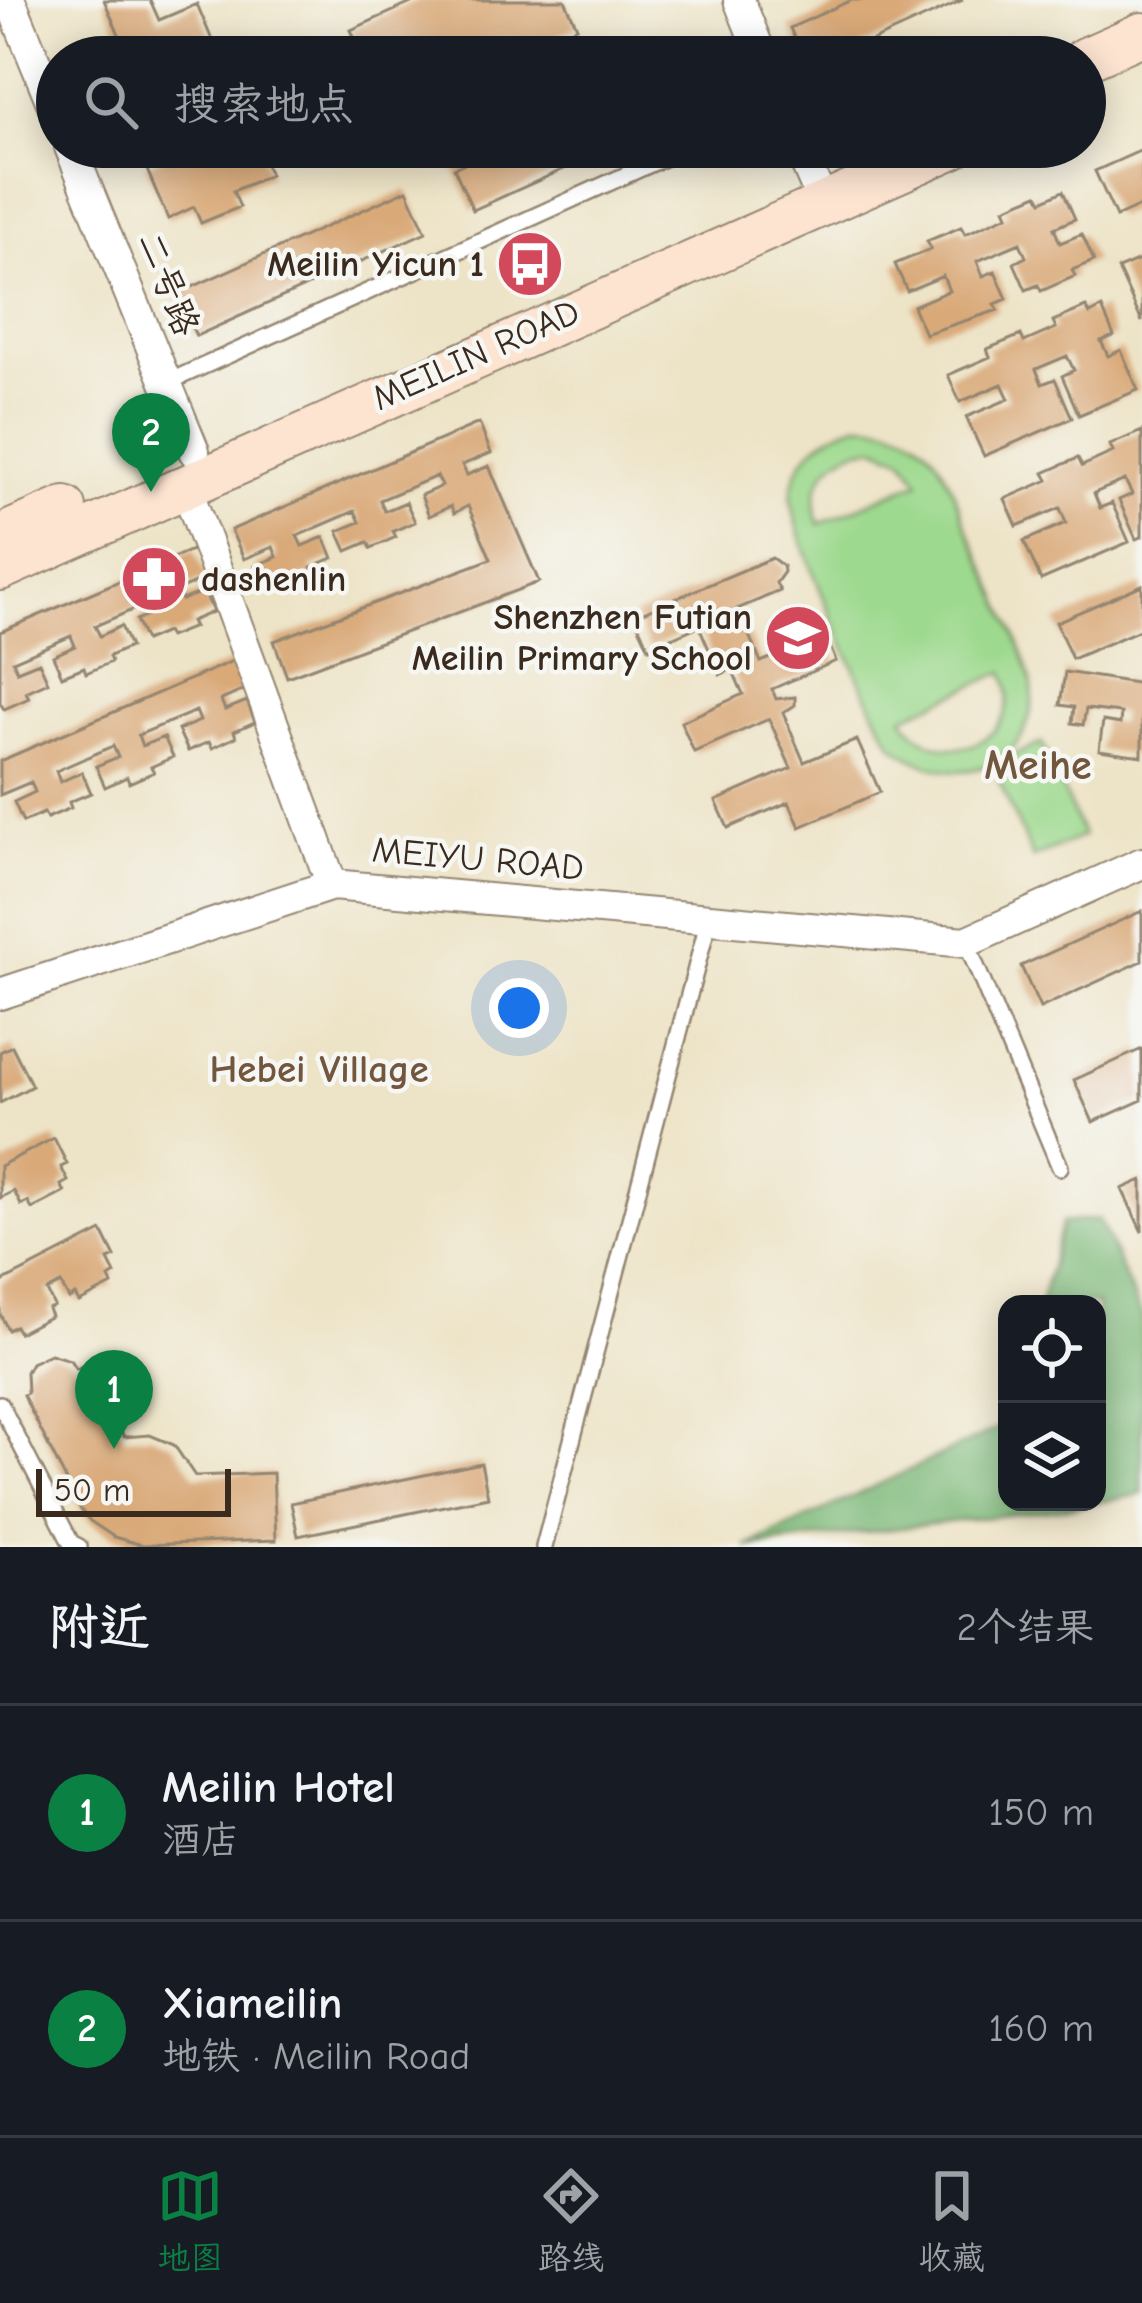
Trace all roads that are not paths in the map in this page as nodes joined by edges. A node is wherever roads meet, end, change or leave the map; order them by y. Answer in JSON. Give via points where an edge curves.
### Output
{"nodes":[{"id":1,"x":10,"y":0,"type":"edge"},
{"id":2,"x":739,"y":0,"type":"edge"},
{"id":3,"x":1142,"y":34,"type":"edge"},
{"id":4,"x":754,"y":36,"type":"edge"},
{"id":5,"x":1106,"y":50,"type":"edge"},
{"id":6,"x":36,"y":64,"type":"edge"},
{"id":7,"x":1142,"y":64,"type":"edge"},
{"id":8,"x":1106,"y":80,"type":"edge"},
{"id":9,"x":79,"y":168,"type":"edge"},
{"id":10,"x":641,"y":168,"type":"edge"},
{"id":11,"x":850,"y":168,"type":"edge"},
{"id":12,"x":811,"y":176,"type":"edge"},
{"id":13,"x":166,"y":382,"type":"junction"},
{"id":14,"x":189,"y":468,"type":"junction"},
{"id":15,"x":0,"y":536,"type":"edge"},
{"id":16,"x":0,"y":569,"type":"edge"},
{"id":17,"x":1142,"y":863,"type":"edge"},
{"id":18,"x":332,"y":885,"type":"junction"},
{"id":19,"x":709,"y":919,"type":"junction"},
{"id":20,"x":966,"y":942,"type":"junction"},
{"id":21,"x":0,"y":994,"type":"edge"},
{"id":22,"x":1060,"y":1167,"type":"dead end"},
{"id":23,"x":0,"y":1404,"type":"edge"},
{"id":24,"x":79,"y":1547,"type":"edge"},
{"id":25,"x":544,"y":1547,"type":"edge"}],
"edges":[{"from":1,"to":6,"type":"street"},
{"from":2,"to":4,"type":"street"},
{"from":3,"to":5,"type":"main road"},
{"from":7,"to":8,"type":"main road"},
{"from":9,"to":13,"type":"street","name":"二号路"},
{"from":10,"to":13,"type":"lane"},
{"from":11,"to":12,"type":"main road","name":"MEILIN ROAD"},
{"from":12,"to":14,"type":"main road","name":"MEILIN ROAD"},
{"from":13,"to":14,"type":"street","name":"二号路"},
{"from":14,"to":15,"type":"main road","name":"MEILIN ROAD"},
{"from":14,"to":16,"type":"main road","name":"MEILIN ROAD"},
{"from":14,"to":18,"type":"street","name":"二号路"},
{"from":17,"to":20,"type":"street"},
{"from":18,"to":19,"type":"street","name":"MEIYU ROAD"},
{"from":18,"to":21,"type":"street","name":"MEIYU ROAD"},
{"from":19,"to":20,"type":"street","name":"MEIYU ROAD"},
{"from":19,"to":25,"type":"lane"},
{"from":20,"to":22,"type":"lane"},
{"from":23,"to":24,"type":"lane"}]}
